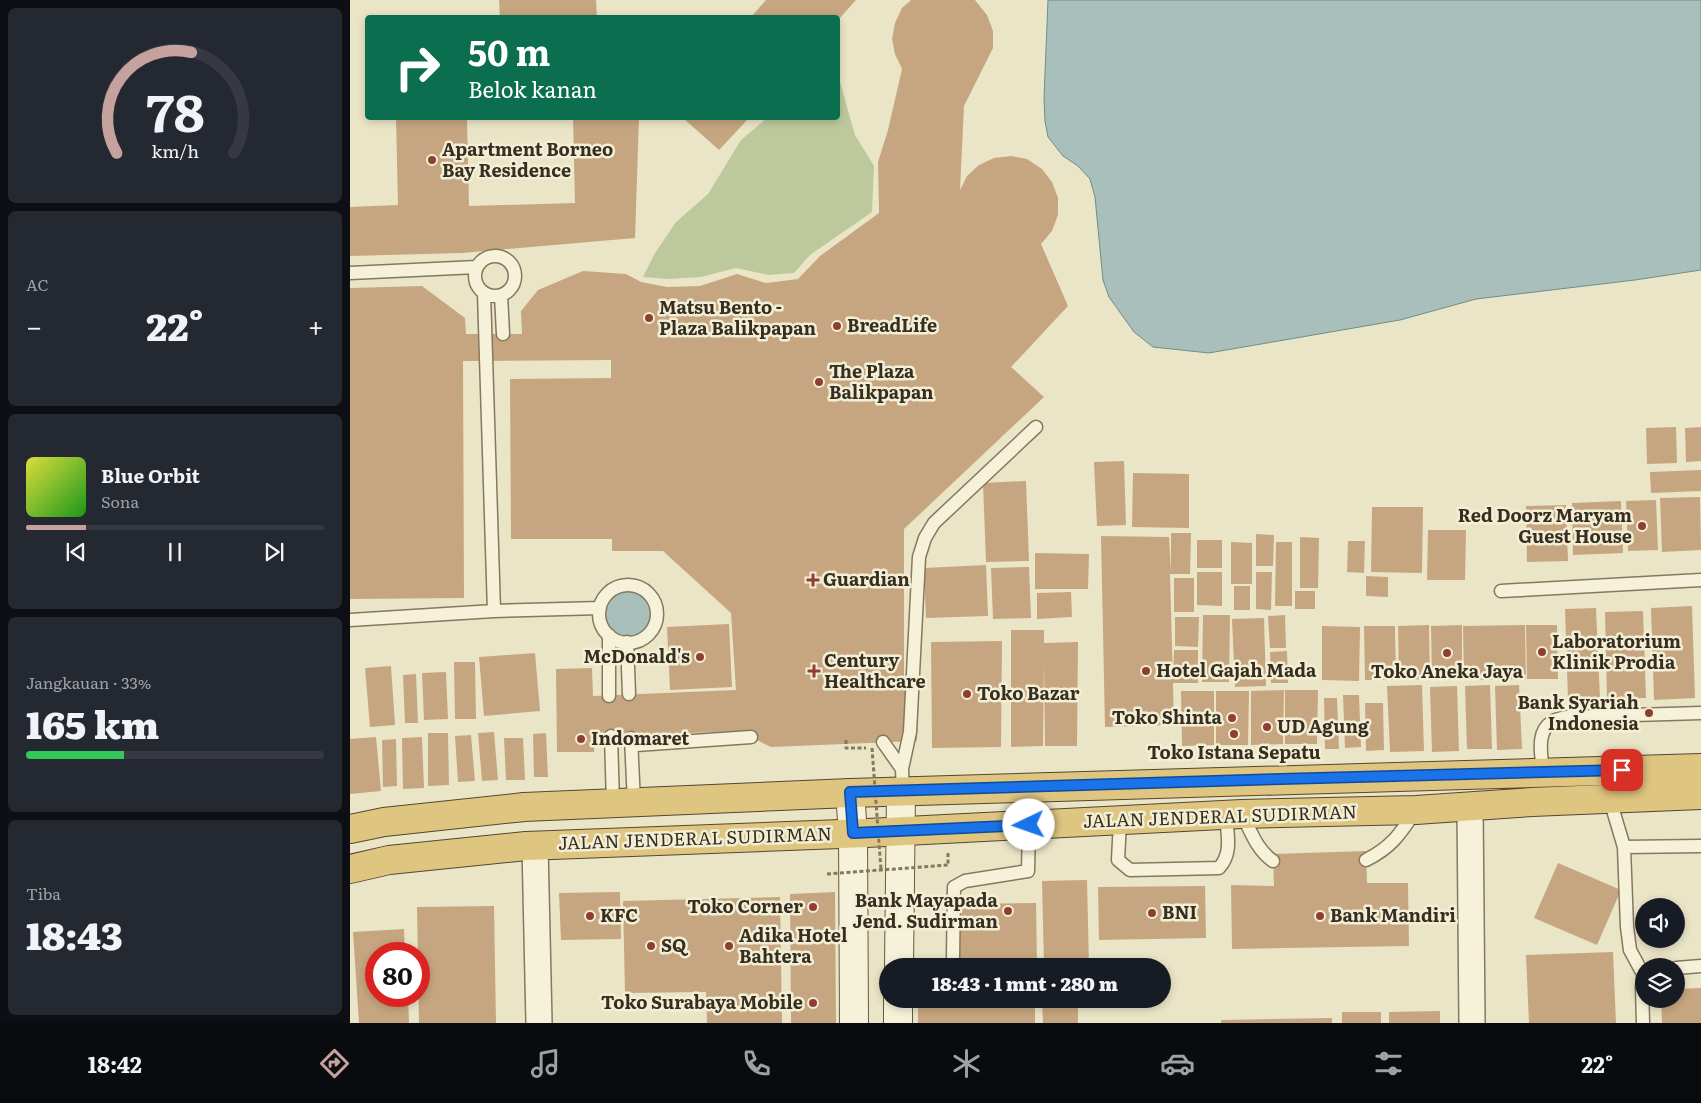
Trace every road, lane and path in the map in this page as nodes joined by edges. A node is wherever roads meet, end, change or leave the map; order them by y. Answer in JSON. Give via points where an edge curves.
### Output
{"nodes":[{"id":1,"x":477,"y":268,"type":"junction"},
{"id":2,"x":350,"y":273,"type":"edge"},
{"id":3,"x":484,"y":293,"type":"junction"},
{"id":4,"x":501,"y":295,"type":"junction"},
{"id":5,"x":503,"y":334,"type":"dead end"},
{"id":6,"x":1036,"y":427,"type":"dead end"},
{"id":7,"x":1701,"y":580,"type":"edge"},
{"id":8,"x":1501,"y":591,"type":"dead end"},
{"id":9,"x":600,"y":608,"type":"junction"},
{"id":10,"x":500,"y":611,"type":"junction"},
{"id":11,"x":350,"y":620,"type":"edge"},
{"id":12,"x":609,"y":635,"type":"junction"},
{"id":13,"x":627,"y":642,"type":"junction"},
{"id":14,"x":629,"y":694,"type":"dead end"},
{"id":15,"x":609,"y":696,"type":"dead end"},
{"id":16,"x":1701,"y":713,"type":"edge"},
{"id":17,"x":612,"y":736,"type":"dead end"},
{"id":18,"x":750,"y":737,"type":"dead end"},
{"id":19,"x":846,"y":740,"type":"dead end"},
{"id":20,"x":877,"y":745,"type":"junction"},
{"id":21,"x":1701,"y":768,"type":"edge"},
{"id":22,"x":1543,"y":773,"type":"junction"},
{"id":23,"x":902,"y":784,"type":"junction"},
{"id":24,"x":850,"y":792,"type":"junction"},
{"id":25,"x":1701,"y":795,"type":"edge"},
{"id":26,"x":1610,"y":800,"type":"junction"},
{"id":27,"x":623,"y":803,"type":"junction"},
{"id":28,"x":1470,"y":806,"type":"junction"},
{"id":29,"x":1416,"y":810,"type":"junction"},
{"id":30,"x":1234,"y":815,"type":"junction"},
{"id":31,"x":1120,"y":820,"type":"junction"},
{"id":32,"x":1029,"y":825,"type":"junction"},
{"id":33,"x":350,"y":829,"type":"edge"},
{"id":34,"x":902,"y":831,"type":"junction"},
{"id":35,"x":853,"y":833,"type":"junction"},
{"id":36,"x":535,"y":846,"type":"junction"},
{"id":37,"x":1701,"y":846,"type":"edge"},
{"id":38,"x":1624,"y":847,"type":"junction"},
{"id":39,"x":948,"y":850,"type":"dead end"},
{"id":40,"x":1366,"y":860,"type":"dead end"},
{"id":41,"x":1273,"y":861,"type":"dead end"},
{"id":42,"x":350,"y":869,"type":"edge"},
{"id":43,"x":881,"y":870,"type":"junction"},
{"id":44,"x":827,"y":874,"type":"dead end"},
{"id":45,"x":953,"y":957,"type":"dead end"},
{"id":46,"x":899,"y":958,"type":"edge"},
{"id":47,"x":1635,"y":959,"type":"edge"},
{"id":48,"x":1701,"y":966,"type":"edge"},
{"id":49,"x":1685,"y":967,"type":"edge"},
{"id":50,"x":898,"y":1008,"type":"edge"},
{"id":51,"x":1643,"y":1008,"type":"edge"},
{"id":52,"x":539,"y":1023,"type":"edge"},
{"id":53,"x":854,"y":1023,"type":"edge"},
{"id":54,"x":898,"y":1023,"type":"edge"},
{"id":55,"x":1472,"y":1023,"type":"edge"},
{"id":56,"x":1643,"y":1023,"type":"edge"}],
"edges":[{"from":1,"to":2,"type":"lane"},
{"from":1,"to":3,"type":"lane","via":[[476,283]]},
{"from":1,"to":4,"type":"lane","via":[[484,260],[496,256],[508,261],[516,279],[509,291]]},
{"from":3,"to":4,"type":"lane"},
{"from":3,"to":10,"type":"lane"},
{"from":4,"to":5,"type":"lane"},
{"from":6,"to":23,"type":"lane","via":[[934,523],[925,538],[919,558],[910,732]]},
{"from":7,"to":8,"type":"lane"},
{"from":9,"to":10,"type":"lane"},
{"from":9,"to":12,"type":"lane","via":[[603,627]]},
{"from":9,"to":13,"type":"lane","via":[[610,592],[626,585],[644,589],[651,596],[657,612],[653,629],[646,637]]},
{"from":10,"to":11,"type":"lane"},
{"from":12,"to":13,"type":"lane"},
{"from":12,"to":15,"type":"lane"},
{"from":13,"to":14,"type":"lane"},
{"from":16,"to":22,"type":"lane","via":[[1567,717],[1552,721],[1543,730]]},
{"from":17,"to":27,"type":"lane"},
{"from":18,"to":27,"type":"lane","via":[[636,745],[632,739]]},
{"from":19,"to":20,"type":"path","via":[[846,748]]},
{"from":20,"to":23,"type":"lane"},
{"from":20,"to":43,"type":"path","bridge":true},
{"from":21,"to":22,"type":"highway","name":"JALAN JENDERAL SUDIRMAN"},
{"from":22,"to":23,"type":"highway","name":"JALAN JENDERAL SUDIRMAN"},
{"from":23,"to":24,"type":"highway","name":"JALAN JENDERAL SUDIRMAN"},
{"from":23,"to":34,"type":"main road"},
{"from":24,"to":27,"type":"highway","name":"JALAN JENDERAL SUDIRMAN"},
{"from":24,"to":35,"type":"main road"},
{"from":25,"to":26,"type":"highway","name":"JALAN JENDERAL SUDIRMAN"},
{"from":26,"to":28,"type":"highway","name":"JALAN JENDERAL SUDIRMAN"},
{"from":26,"to":38,"type":"lane"},
{"from":27,"to":33,"type":"highway","name":"JALAN JENDERAL SUDIRMAN","via":[[524,807],[384,822]]},
{"from":28,"to":29,"type":"highway","name":"JALAN JENDERAL SUDIRMAN"},
{"from":28,"to":55,"type":"street"},
{"from":29,"to":30,"type":"highway","name":"JALAN JENDERAL SUDIRMAN"},
{"from":29,"to":40,"type":"lane","via":[[1389,846]]},
{"from":30,"to":31,"type":"highway","name":"JALAN JENDERAL SUDIRMAN"},
{"from":30,"to":31,"type":"lane","via":[[1229,852],[1219,868],[1130,870],[1118,860]]},
{"from":30,"to":41,"type":"lane"},
{"from":31,"to":32,"type":"highway","name":"JALAN JENDERAL SUDIRMAN"},
{"from":32,"to":34,"type":"highway","name":"JALAN JENDERAL SUDIRMAN"},
{"from":32,"to":45,"type":"lane","via":[[1028,871],[966,881],[954,887]]},
{"from":34,"to":35,"type":"highway","name":"JALAN JENDERAL SUDIRMAN"},
{"from":34,"to":46,"type":"main road"},
{"from":35,"to":36,"type":"highway","name":"JALAN JENDERAL SUDIRMAN"},
{"from":35,"to":53,"type":"main road"},
{"from":36,"to":42,"type":"highway","name":"JALAN JENDERAL SUDIRMAN","via":[[389,860]]},
{"from":36,"to":52,"type":"street"},
{"from":37,"to":38,"type":"lane"},
{"from":38,"to":47,"type":"lane","via":[[1626,927]]},
{"from":39,"to":43,"type":"path","bridge":true,"via":[[948,865]]},
{"from":43,"to":44,"type":"path","bridge":true},
{"from":48,"to":49,"type":"lane"},
{"from":50,"to":54,"type":"main road"},
{"from":51,"to":56,"type":"lane"}]}
